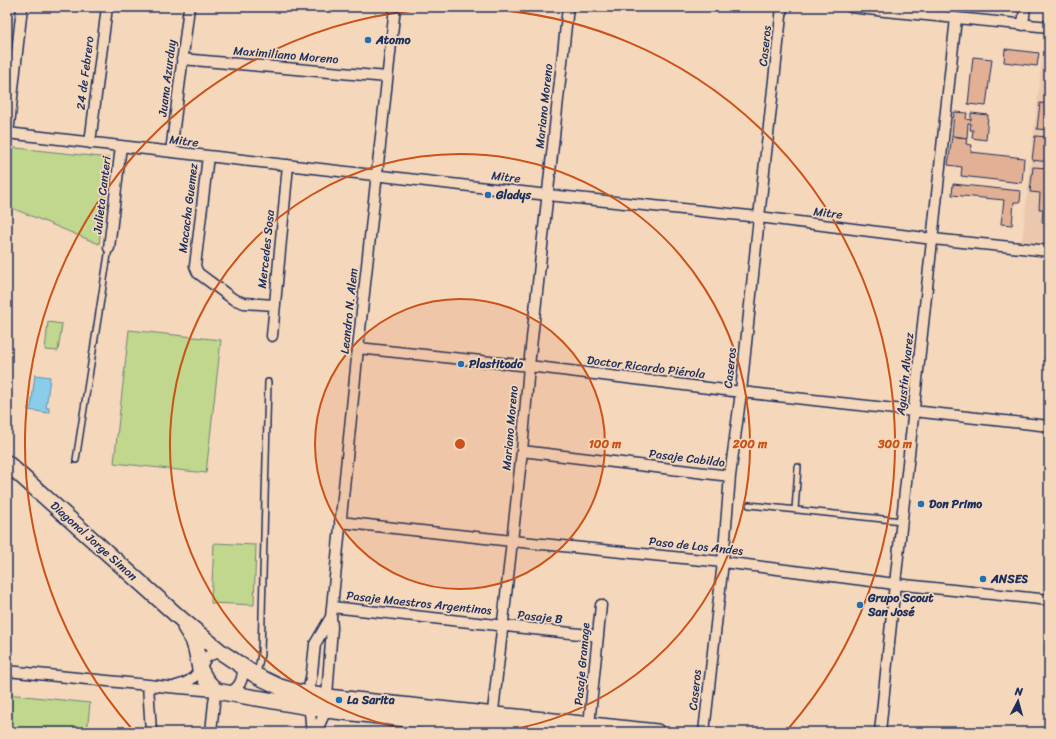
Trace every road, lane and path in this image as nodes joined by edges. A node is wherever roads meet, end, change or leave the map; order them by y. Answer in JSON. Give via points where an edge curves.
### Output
{"nodes":[{"id":1,"x":22,"y":7,"type":"edge"},
{"id":2,"x":107,"y":7,"type":"edge"},
{"id":3,"x":189,"y":7,"type":"edge"},
{"id":4,"x":395,"y":7,"type":"edge"},
{"id":5,"x":568,"y":7,"type":"edge"},
{"id":6,"x":782,"y":7,"type":"edge"},
{"id":7,"x":851,"y":7,"type":"edge"},
{"id":8,"x":1025,"y":7,"type":"edge"},
{"id":9,"x":886,"y":9,"type":"edge"},
{"id":10,"x":956,"y":18,"type":"junction"},
{"id":11,"x":1023,"y":25,"type":"junction"},
{"id":12,"x":1049,"y":27,"type":"edge"},
{"id":13,"x":182,"y":59,"type":"junction"},
{"id":14,"x":387,"y":77,"type":"junction"},
{"id":15,"x":8,"y":134,"type":"edge"},
{"id":16,"x":90,"y":143,"type":"junction"},
{"id":17,"x":121,"y":146,"type":"junction"},
{"id":18,"x":171,"y":152,"type":"junction"},
{"id":19,"x":208,"y":156,"type":"junction"},
{"id":20,"x":288,"y":165,"type":"junction"},
{"id":21,"x":377,"y":175,"type":"junction"},
{"id":22,"x":548,"y":195,"type":"junction"},
{"id":23,"x":758,"y":218,"type":"junction"},
{"id":24,"x":933,"y":239,"type":"junction"},
{"id":25,"x":109,"y":248,"type":"joint"},
{"id":26,"x":1049,"y":251,"type":"edge"},
{"id":27,"x":274,"y":305,"type":"junction"},
{"id":28,"x":272,"y":336,"type":"dead end"},
{"id":29,"x":358,"y":348,"type":"junction"},
{"id":30,"x":529,"y":366,"type":"junction"},
{"id":31,"x":268,"y":382,"type":"dead end"},
{"id":32,"x":741,"y":392,"type":"junction"},
{"id":33,"x":914,"y":410,"type":"junction"},
{"id":34,"x":1049,"y":426,"type":"edge"},
{"id":35,"x":522,"y":450,"type":"junction"},
{"id":36,"x":76,"y":460,"type":"dead end"},
{"id":37,"x":7,"y":463,"type":"edge"},
{"id":38,"x":798,"y":467,"type":"dead end"},
{"id":39,"x":730,"y":476,"type":"junction"},
{"id":40,"x":749,"y":505,"type":"dead end"},
{"id":41,"x":795,"y":510,"type":"junction"},
{"id":42,"x":902,"y":521,"type":"junction"},
{"id":43,"x":340,"y":522,"type":"junction"},
{"id":44,"x":512,"y":541,"type":"junction"},
{"id":45,"x":723,"y":562,"type":"junction"},
{"id":46,"x":895,"y":584,"type":"junction"},
{"id":47,"x":1049,"y":600,"type":"edge"},
{"id":48,"x":601,"y":605,"type":"dead end"},
{"id":49,"x":332,"y":612,"type":"junction"},
{"id":50,"x":180,"y":619,"type":"junction"},
{"id":51,"x":503,"y":626,"type":"junction"},
{"id":52,"x":598,"y":636,"type":"junction"},
{"id":53,"x":221,"y":652,"type":"junction"},
{"id":54,"x":243,"y":667,"type":"junction"},
{"id":55,"x":200,"y":669,"type":"junction"},
{"id":56,"x":7,"y":671,"type":"edge"},
{"id":57,"x":257,"y":676,"type":"junction"},
{"id":58,"x":148,"y":685,"type":"junction"},
{"id":59,"x":168,"y":687,"type":"junction"},
{"id":60,"x":222,"y":693,"type":"junction"},
{"id":61,"x":308,"y":701,"type":"junction"},
{"id":62,"x":326,"y":704,"type":"junction"},
{"id":63,"x":492,"y":725,"type":"edge"},
{"id":64,"x":590,"y":725,"type":"junction"},
{"id":65,"x":151,"y":732,"type":"edge"},
{"id":66,"x":211,"y":732,"type":"edge"},
{"id":67,"x":311,"y":732,"type":"edge"},
{"id":68,"x":316,"y":732,"type":"edge"},
{"id":69,"x":522,"y":732,"type":"edge"},
{"id":70,"x":657,"y":732,"type":"edge"},
{"id":71,"x":704,"y":732,"type":"edge"},
{"id":72,"x":880,"y":732,"type":"edge"}],
"edges":[{"from":1,"to":15,"type":"street"},
{"from":2,"to":16,"type":"street","name":"24 de Febrero"},
{"from":3,"to":13,"type":"street","name":"Juana Azurduy"},
{"from":4,"to":14,"type":"street","name":"Leandro N. Alem"},
{"from":5,"to":22,"type":"street","name":"Mariano Moreno"},
{"from":6,"to":23,"type":"street","name":"Caseros"},
{"from":7,"to":9,"type":"street"},
{"from":8,"to":11,"type":"street"},
{"from":9,"to":10,"type":"street"},
{"from":10,"to":11,"type":"street"},
{"from":10,"to":24,"type":"street","name":"Agustín Alvarez"},
{"from":11,"to":12,"type":"street"},
{"from":13,"to":14,"type":"street","name":"Maximiliano Moreno"},
{"from":13,"to":18,"type":"street","name":"Juana Azurduy"},
{"from":14,"to":21,"type":"street","name":"Leandro N. Alem"},
{"from":15,"to":16,"type":"street","name":"Mitre"},
{"from":16,"to":17,"type":"street","name":"Mitre"},
{"from":17,"to":18,"type":"street","name":"Mitre"},
{"from":17,"to":25,"type":"street","name":"Julieta Canteri"},
{"from":18,"to":19,"type":"street","name":"Mitre"},
{"from":19,"to":20,"type":"street","name":"Mitre"},
{"from":19,"to":27,"type":"street","name":"Macacha Guemez","via":[[195,266],[198,273],[233,299],[244,303]]},
{"from":20,"to":21,"type":"street","name":"Mitre"},
{"from":20,"to":27,"type":"street","name":"Mercedes Sosa"},
{"from":21,"to":22,"type":"street","name":"Mitre"},
{"from":21,"to":29,"type":"street","name":"Leandro N. Alem"},
{"from":22,"to":23,"type":"street","name":"Mitre"},
{"from":22,"to":30,"type":"street","name":"Mariano Moreno"},
{"from":23,"to":24,"type":"street","name":"Mitre"},
{"from":23,"to":32,"type":"street","name":"Caseros"},
{"from":24,"to":26,"type":"street","name":"Mitre"},
{"from":24,"to":33,"type":"street","name":"Agustín Alvarez"},
{"from":25,"to":36,"type":"lane"},
{"from":27,"to":28,"type":"street","name":"Mercedes Sosa"},
{"from":29,"to":30,"type":"street","name":"Doctor Ricardo Piérola"},
{"from":29,"to":43,"type":"street","name":"Leandro N. Alem"},
{"from":30,"to":32,"type":"street","name":"Doctor Ricardo Piérola"},
{"from":30,"to":35,"type":"street","name":"Mariano Moreno"},
{"from":31,"to":57,"type":"lane","via":[[261,654]]},
{"from":32,"to":33,"type":"street","name":"Doctor Ricardo Piérola"},
{"from":32,"to":39,"type":"street","name":"Caseros"},
{"from":33,"to":34,"type":"street","name":"Doctor Ricardo Piérola"},
{"from":33,"to":42,"type":"street","name":"Agustín Alvarez"},
{"from":35,"to":39,"type":"street","name":"Pasaje Cabildo"},
{"from":35,"to":44,"type":"street","name":"Mariano Moreno"},
{"from":37,"to":50,"type":"main road","name":"Diagonal Jorge Simon"},
{"from":38,"to":41,"type":"lane"},
{"from":39,"to":45,"type":"street","name":"Caseros"},
{"from":40,"to":41,"type":"lane"},
{"from":41,"to":42,"type":"lane"},
{"from":42,"to":46,"type":"street","name":"Agustín Alvarez"},
{"from":43,"to":44,"type":"street","name":"Paso de Los Andes"},
{"from":43,"to":49,"type":"street","name":"Leandro N. Alem"},
{"from":44,"to":45,"type":"street","name":"Paso de Los Andes"},
{"from":44,"to":51,"type":"street","name":"Mariano Moreno"},
{"from":45,"to":46,"type":"street","name":"Paso de Los Andes"},
{"from":45,"to":71,"type":"street","name":"Caseros"},
{"from":46,"to":47,"type":"street","name":"Paso de Los Andes"},
{"from":46,"to":72,"type":"street","name":"Agustín Alvarez"},
{"from":48,"to":52,"type":"street","name":"Pasaje Gramage"},
{"from":49,"to":51,"type":"street","name":"Pasaje Maestros Argentinos"},
{"from":49,"to":61,"type":"street","name":"Leandro N. Alem","via":[[315,644]]},
{"from":49,"to":62,"type":"street","name":"Leandro N. Alem"},
{"from":50,"to":53,"type":"main road","name":"Diagonal Jorge Simon"},
{"from":50,"to":55,"type":"main road","via":[[194,645]]},
{"from":51,"to":52,"type":"street","name":"Pasaje B"},
{"from":51,"to":63,"type":"street","name":"Mariano Moreno"},
{"from":52,"to":64,"type":"street","name":"Pasaje Gramage"},
{"from":53,"to":54,"type":"main road"},
{"from":53,"to":55,"type":"street","via":[[210,655]]},
{"from":54,"to":57,"type":"main road"},
{"from":54,"to":60,"type":"street","via":[[243,676],[236,689]]},
{"from":55,"to":59,"type":"street","via":[[191,681]]},
{"from":55,"to":60,"type":"main road","via":[[206,680]]},
{"from":56,"to":58,"type":"street"},
{"from":57,"to":61,"type":"main road"},
{"from":58,"to":59,"type":"street"},
{"from":58,"to":65,"type":"street"},
{"from":59,"to":60,"type":"street"},
{"from":60,"to":61,"type":"main road"},
{"from":60,"to":66,"type":"street","via":[[214,703]]},
{"from":61,"to":62,"type":"main road"},
{"from":61,"to":67,"type":"street","name":"Leandro N. Alem"},
{"from":62,"to":63,"type":"main road"},
{"from":62,"to":68,"type":"street","name":"Leandro N. Alem"},
{"from":63,"to":64,"type":"main road"},
{"from":63,"to":69,"type":"main road"},
{"from":64,"to":70,"type":"main road"}]}
